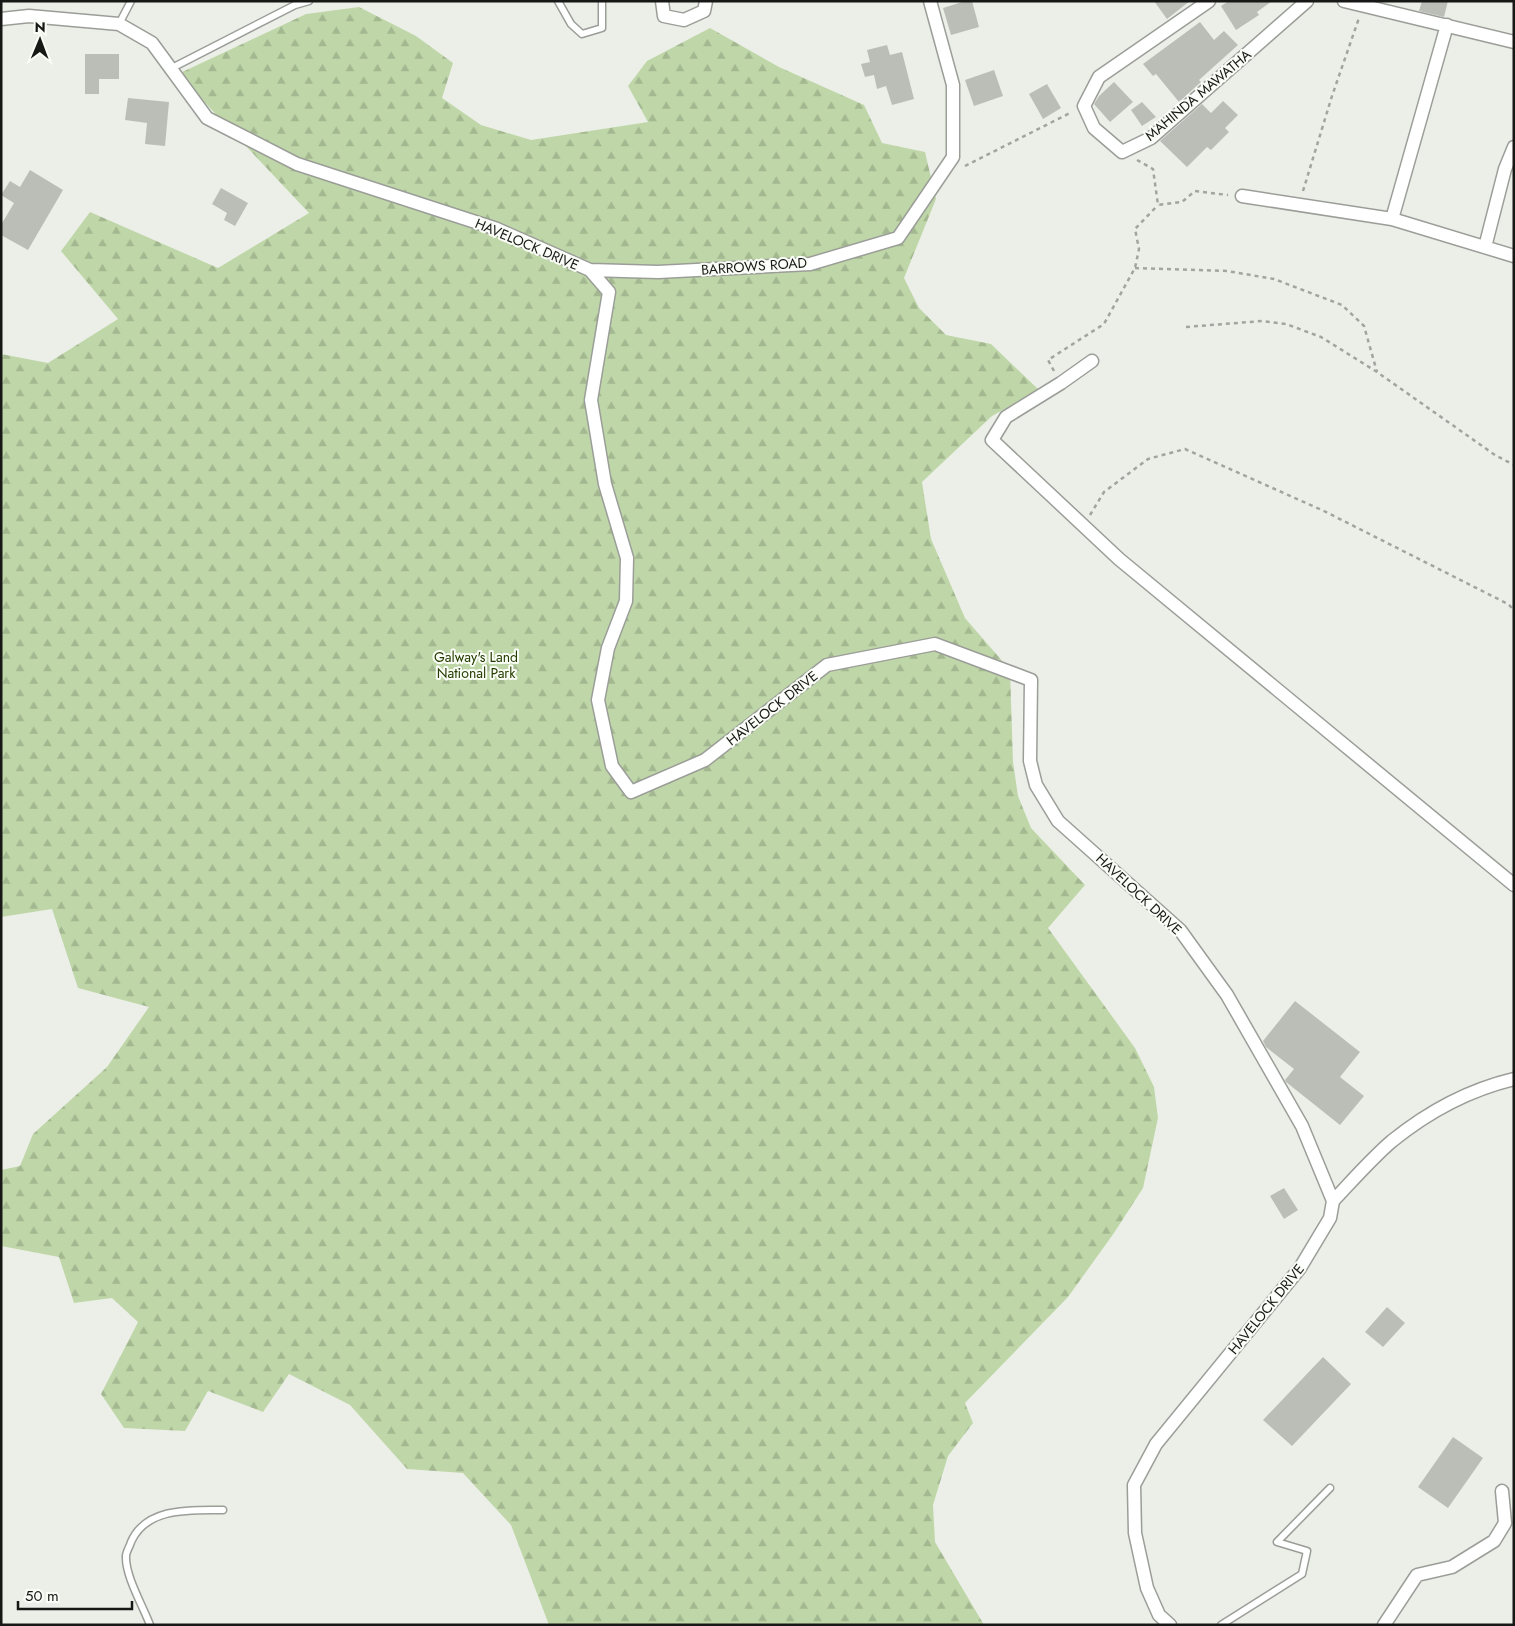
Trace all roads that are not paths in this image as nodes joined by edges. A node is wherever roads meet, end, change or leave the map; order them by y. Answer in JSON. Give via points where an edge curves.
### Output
{"nodes":[{"id":1,"x":131,"y":1,"type":"edge"},
{"id":2,"x":309,"y":1,"type":"edge"},
{"id":3,"x":558,"y":1,"type":"edge"},
{"id":4,"x":602,"y":1,"type":"edge"},
{"id":5,"x":662,"y":1,"type":"edge"},
{"id":6,"x":706,"y":1,"type":"edge"},
{"id":7,"x":930,"y":1,"type":"edge"},
{"id":8,"x":1209,"y":1,"type":"edge"},
{"id":9,"x":1307,"y":1,"type":"edge"},
{"id":10,"x":1344,"y":1,"type":"edge"},
{"id":11,"x":1,"y":19,"type":"edge"},
{"id":12,"x":118,"y":24,"type":"junction"},
{"id":13,"x":1447,"y":25,"type":"junction"},
{"id":14,"x":1514,"y":42,"type":"edge"},
{"id":15,"x":170,"y":69,"type":"junction"},
{"id":16,"x":1514,"y":147,"type":"edge"},
{"id":17,"x":1242,"y":196,"type":"road end"},
{"id":18,"x":1392,"y":219,"type":"junction"},
{"id":19,"x":1485,"y":246,"type":"junction"},
{"id":20,"x":1514,"y":256,"type":"edge"},
{"id":21,"x":590,"y":270,"type":"junction"},
{"id":22,"x":1092,"y":361,"type":"dead end"},
{"id":23,"x":1514,"y":885,"type":"edge"},
{"id":24,"x":1514,"y":1080,"type":"edge"},
{"id":25,"x":1333,"y":1201,"type":"junction"},
{"id":26,"x":1330,"y":1488,"type":"dead end"},
{"id":27,"x":1502,"y":1491,"type":"dead end"},
{"id":28,"x":223,"y":1510,"type":"dead end"},
{"id":29,"x":150,"y":1625,"type":"edge"},
{"id":30,"x":1170,"y":1625,"type":"edge"},
{"id":31,"x":1221,"y":1625,"type":"edge"},
{"id":32,"x":1384,"y":1625,"type":"edge"}],
"edges":[{"from":1,"to":12,"type":"lane"},
{"from":2,"to":15,"type":"lane","via":[[295,5]]},
{"from":3,"to":4,"type":"lane","via":[[571,24],[582,34],[602,28]]},
{"from":5,"to":6,"type":"street","via":[[664,16],[684,20],[704,11]]},
{"from":7,"to":21,"type":"street","name":"BARROWS ROAD","via":[[952,85],[953,157],[898,238],[810,264],[658,272]]},
{"from":8,"to":9,"type":"street","name":"MAHINDA MAWATHA","via":[[1099,77],[1084,106],[1094,128],[1122,152],[1151,138]]},
{"from":10,"to":13,"type":"street"},
{"from":11,"to":12,"type":"street","name":"HAVELOCK DRIVE","via":[[29,16]]},
{"from":12,"to":15,"type":"street","name":"HAVELOCK DRIVE","via":[[152,43]]},
{"from":13,"to":14,"type":"street"},
{"from":13,"to":18,"type":"street"},
{"from":15,"to":21,"type":"street","name":"HAVELOCK DRIVE","via":[[207,118],[297,164],[497,229]]},
{"from":16,"to":19,"type":"street"},
{"from":17,"to":18,"type":"street"},
{"from":18,"to":19,"type":"street"},
{"from":19,"to":20,"type":"street"},
{"from":21,"to":25,"type":"street","name":"HAVELOCK DRIVE","via":[[609,292],[591,400],[605,484],[627,558],[626,601],[608,648],[598,700],[612,766],[631,792],[705,760],[827,665],[934,644],[1031,680],[1030,761],[1036,785],[1058,820],[1180,930],[1227,995],[1302,1126]]},
{"from":22,"to":23,"type":"street","via":[[1006,417],[992,440],[1119,559]]},
{"from":24,"to":25,"type":"street","via":[[1486,1086],[1434,1110],[1391,1142]]},
{"from":25,"to":30,"type":"street","name":"HAVELOCK DRIVE","via":[[1330,1218],[1300,1268],[1156,1444],[1134,1485],[1135,1533],[1147,1588],[1159,1615]]},
{"from":26,"to":31,"type":"lane","via":[[1277,1542],[1307,1551],[1302,1574]]},
{"from":27,"to":32,"type":"street","via":[[1505,1523],[1494,1541],[1452,1567],[1417,1574]]},
{"from":28,"to":29,"type":"lane","via":[[188,1510],[153,1518],[135,1533],[126,1555],[129,1573]]}]}
